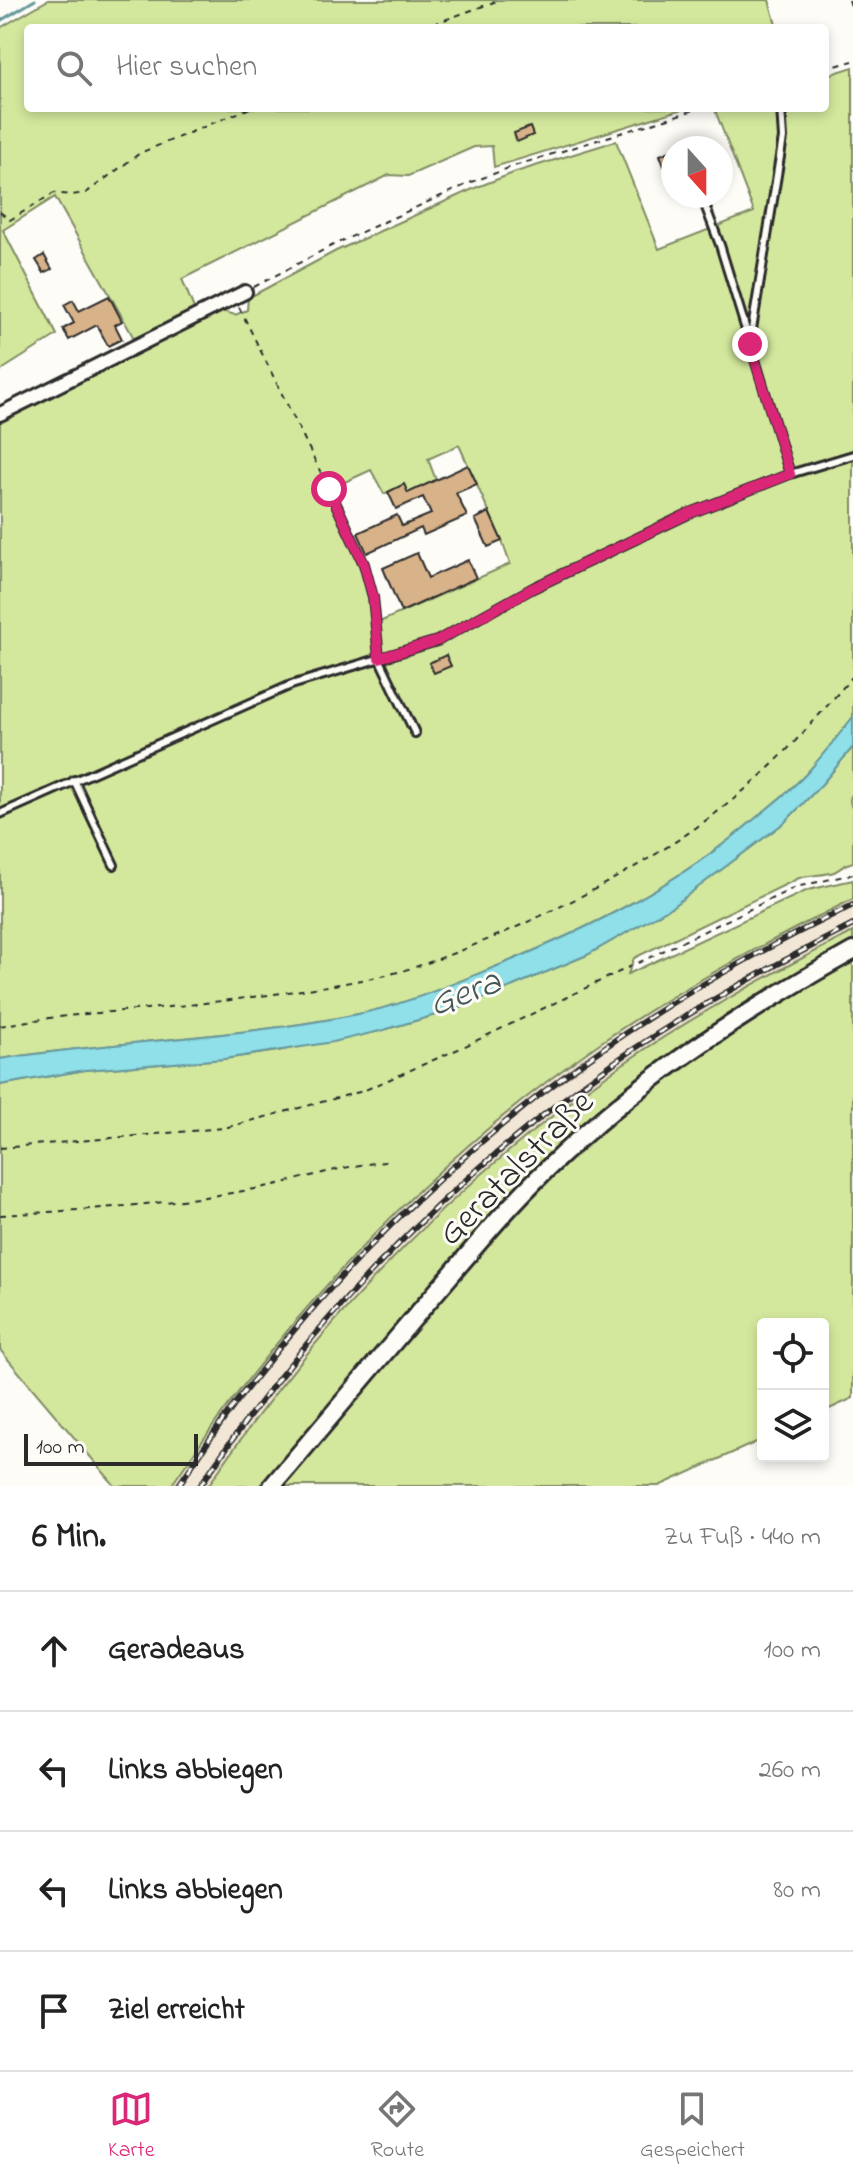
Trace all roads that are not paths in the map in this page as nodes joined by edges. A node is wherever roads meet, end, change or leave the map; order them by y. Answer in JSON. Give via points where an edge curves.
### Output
{"nodes":[{"id":1,"x":781,"y":112,"type":"edge"},
{"id":2,"x":706,"y":208,"type":"edge"},
{"id":3,"x":245,"y":292,"type":"road end"},
{"id":4,"x":750,"y":344,"type":"junction"},
{"id":5,"x":0,"y":414,"type":"edge"},
{"id":6,"x":853,"y":455,"type":"edge"},
{"id":7,"x":790,"y":474,"type":"junction"},
{"id":8,"x":329,"y":489,"type":"road end"},
{"id":9,"x":379,"y":658,"type":"junction"},
{"id":10,"x":415,"y":733,"type":"dead end"},
{"id":11,"x":74,"y":780,"type":"junction"},
{"id":12,"x":0,"y":814,"type":"edge"},
{"id":13,"x":114,"y":865,"type":"dead end"},
{"id":14,"x":853,"y":951,"type":"edge"},
{"id":15,"x":272,"y":1486,"type":"edge"}],
"edges":[{"from":1,"to":4,"type":"lane","via":[[783,138]]},
{"from":2,"to":4,"type":"lane"},
{"from":3,"to":5,"type":"street"},
{"from":4,"to":7,"type":"lane"},
{"from":6,"to":7,"type":"lane"},
{"from":7,"to":9,"type":"lane","via":[[688,514],[437,641]]},
{"from":8,"to":9,"type":"lane","via":[[364,564]]},
{"from":9,"to":10,"type":"lane"},
{"from":9,"to":11,"type":"lane","via":[[291,685]]},
{"from":11,"to":12,"type":"lane"},
{"from":11,"to":13,"type":"lane"},
{"from":14,"to":15,"type":"street","name":"Geratalstraße","via":[[703,1042],[547,1169]]}]}
